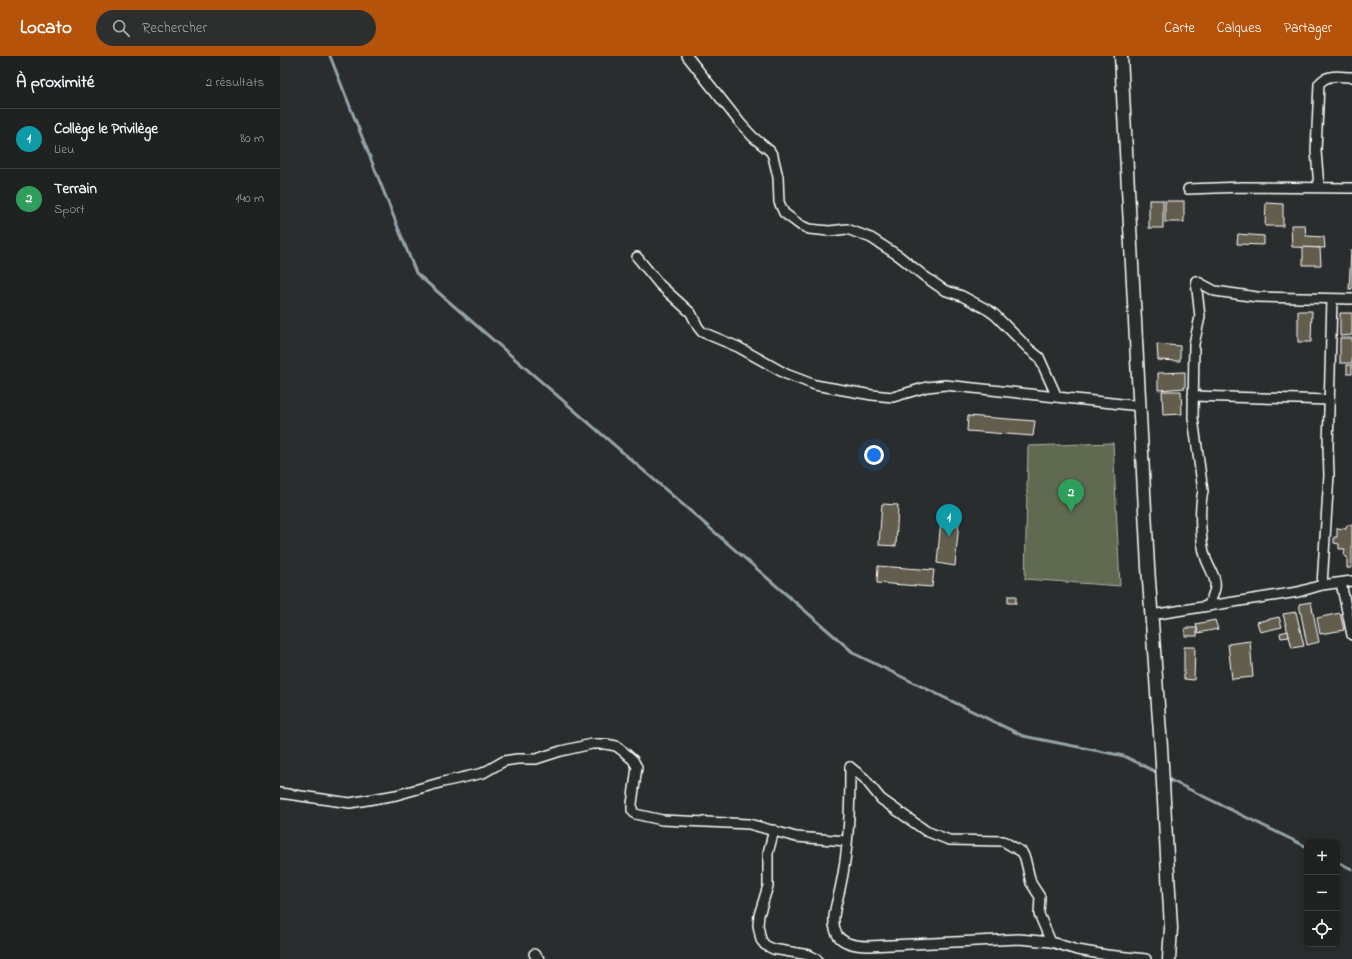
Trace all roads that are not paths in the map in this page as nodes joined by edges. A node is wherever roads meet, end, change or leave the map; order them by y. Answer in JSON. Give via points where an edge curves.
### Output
{"nodes":[{"id":1,"x":687,"y":56,"type":"edge"},
{"id":2,"x":1121,"y":56,"type":"edge"},
{"id":3,"x":1352,"y":77,"type":"edge"},
{"id":4,"x":1319,"y":187,"type":"junction"},
{"id":5,"x":1352,"y":188,"type":"edge"},
{"id":6,"x":1188,"y":189,"type":"dead end"},
{"id":7,"x":637,"y":257,"type":"dead end"},
{"id":8,"x":1332,"y":299,"type":"junction"},
{"id":9,"x":1352,"y":299,"type":"edge"},
{"id":10,"x":1193,"y":396,"type":"junction"},
{"id":11,"x":1057,"y":397,"type":"junction"},
{"id":12,"x":1329,"y":400,"type":"junction"},
{"id":13,"x":1140,"y":406,"type":"junction"},
{"id":14,"x":1352,"y":581,"type":"edge"},
{"id":15,"x":1341,"y":583,"type":"junction"},
{"id":16,"x":1322,"y":586,"type":"junction"},
{"id":17,"x":1208,"y":606,"type":"junction"},
{"id":18,"x":1151,"y":615,"type":"junction"},
{"id":19,"x":1352,"y":635,"type":"edge"},
{"id":20,"x":280,"y":793,"type":"edge"},
{"id":21,"x":774,"y":830,"type":"junction"},
{"id":22,"x":846,"y":841,"type":"junction"},
{"id":23,"x":1051,"y":942,"type":"junction"},
{"id":24,"x":817,"y":959,"type":"edge"},
{"id":25,"x":1146,"y":959,"type":"edge"},
{"id":26,"x":1169,"y":959,"type":"edge"}],
"edges":[{"from":1,"to":11,"type":"street","via":[[752,137],[773,156],[778,178],[779,202],[784,213],[800,225],[809,228],[829,231],[847,229],[871,238],[944,290],[988,310],[1039,358]]},
{"from":2,"to":13,"type":"street"},
{"from":3,"to":4,"type":"street","via":[[1330,77],[1319,84],[1316,151]]},
{"from":4,"to":5,"type":"street"},
{"from":4,"to":6,"type":"street"},
{"from":7,"to":11,"type":"street","via":[[660,285],[691,313],[702,332],[738,347],[786,374],[815,385],[893,397],[927,386],[945,385]]},
{"from":8,"to":9,"type":"street"},
{"from":8,"to":10,"type":"street","via":[[1257,297],[1215,291],[1196,281],[1200,316],[1194,344]]},
{"from":8,"to":12,"type":"street"},
{"from":10,"to":12,"type":"street"},
{"from":10,"to":17,"type":"street","via":[[1193,427],[1203,491],[1200,501],[1203,544],[1215,588]]},
{"from":11,"to":13,"type":"street"},
{"from":12,"to":16,"type":"street","via":[[1329,475]]},
{"from":13,"to":18,"type":"street"},
{"from":14,"to":15,"type":"street"},
{"from":15,"to":16,"type":"street"},
{"from":15,"to":19,"type":"street"},
{"from":16,"to":17,"type":"street"},
{"from":17,"to":18,"type":"street"},
{"from":18,"to":26,"type":"street","via":[[1171,928]]},
{"from":20,"to":21,"type":"street","via":[[350,803],[396,795],[483,772],[504,761],[536,759],[592,744],[606,744],[616,746],[633,760],[637,767],[632,804],[635,814],[662,820],[749,824]]},
{"from":21,"to":22,"type":"street","via":[[796,837]]},
{"from":21,"to":24,"type":"street","via":[[768,853],[768,886],[759,915],[761,940],[773,948]]},
{"from":22,"to":23,"type":"street","via":[[843,874],[834,914],[838,936],[850,944],[869,946],[1019,939]]},
{"from":22,"to":23,"type":"street","via":[[850,805],[850,767],[864,778],[881,799],[933,835],[957,841],[999,840],[1022,852],[1031,883],[1040,897],[1039,914]]},
{"from":23,"to":25,"type":"street","via":[[1077,950]]}]}
